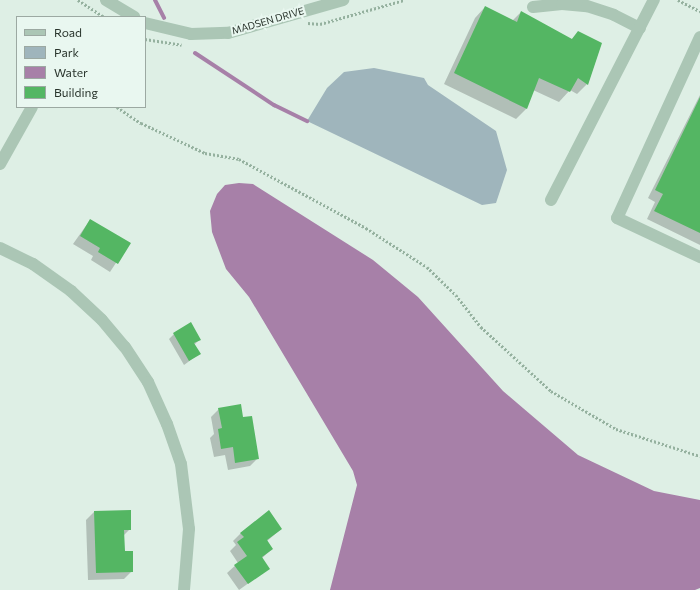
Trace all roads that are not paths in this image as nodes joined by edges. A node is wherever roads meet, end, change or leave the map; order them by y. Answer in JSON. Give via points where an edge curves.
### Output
{"nodes":[{"id":1,"x":106,"y":0,"type":"edge"},
{"id":2,"x":343,"y":0,"type":"edge"},
{"id":3,"x":654,"y":0,"type":"edge"},
{"id":4,"x":533,"y":7,"type":"dead end"},
{"id":5,"x":132,"y":16,"type":"edge"},
{"id":6,"x":146,"y":24,"type":"edge"},
{"id":7,"x":640,"y":28,"type":"junction"},
{"id":8,"x":700,"y":37,"type":"edge"},
{"id":9,"x":31,"y":108,"type":"edge"},
{"id":10,"x":0,"y":164,"type":"edge"},
{"id":11,"x":551,"y":200,"type":"dead end"},
{"id":12,"x":0,"y":248,"type":"edge"},
{"id":13,"x":700,"y":257,"type":"edge"},
{"id":14,"x":184,"y":590,"type":"edge"}],
"edges":[{"from":1,"to":5,"type":"street"},
{"from":2,"to":6,"type":"street","name":"MADSEN DRIVE","via":[[228,33],[191,34]]},
{"from":3,"to":7,"type":"street"},
{"from":4,"to":7,"type":"street","via":[[562,4],[588,6]]},
{"from":7,"to":11,"type":"street"},
{"from":8,"to":13,"type":"street","via":[[617,218]]},
{"from":9,"to":10,"type":"street"},
{"from":12,"to":14,"type":"street","via":[[33,264],[71,291],[102,320],[125,347],[148,382],[163,413],[181,468],[189,529]]}]}
